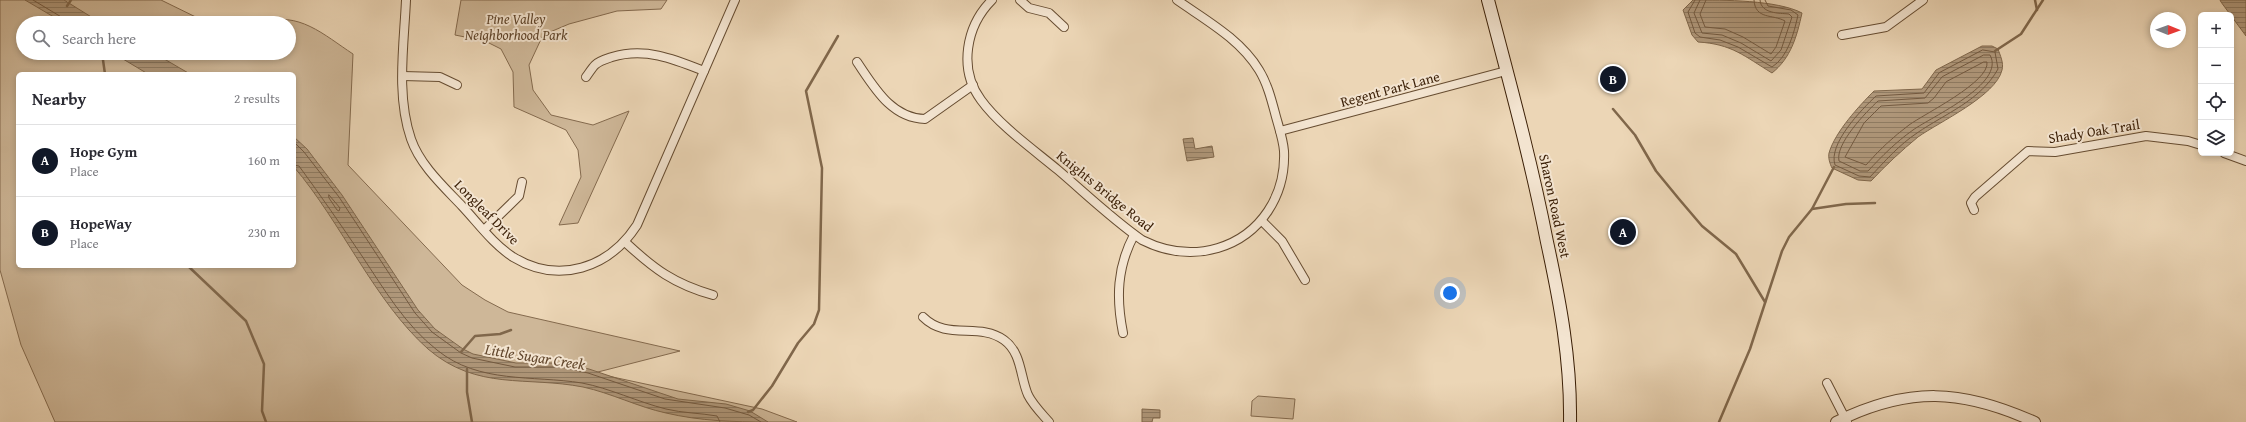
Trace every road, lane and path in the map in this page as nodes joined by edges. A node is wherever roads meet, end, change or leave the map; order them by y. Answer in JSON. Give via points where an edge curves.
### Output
{"nodes":[{"id":1,"x":406,"y":0,"type":"edge"},
{"id":2,"x":735,"y":0,"type":"edge"},
{"id":3,"x":992,"y":0,"type":"edge"},
{"id":4,"x":1020,"y":0,"type":"edge"},
{"id":5,"x":1177,"y":0,"type":"edge"},
{"id":6,"x":1488,"y":0,"type":"edge"},
{"id":7,"x":1923,"y":0,"type":"edge"},
{"id":8,"x":1064,"y":27,"type":"dead end"},
{"id":9,"x":1842,"y":35,"type":"dead end"},
{"id":10,"x":857,"y":62,"type":"dead end"},
{"id":11,"x":704,"y":71,"type":"junction"},
{"id":12,"x":1506,"y":72,"type":"junction"},
{"id":13,"x":403,"y":76,"type":"junction"},
{"id":14,"x":586,"y":78,"type":"dead end"},
{"id":15,"x":457,"y":85,"type":"dead end"},
{"id":16,"x":973,"y":85,"type":"junction"},
{"id":17,"x":1280,"y":131,"type":"junction"},
{"id":18,"x":2198,"y":144,"type":"edge"},
{"id":19,"x":2232,"y":156,"type":"edge"},
{"id":20,"x":2246,"y":161,"type":"edge"},
{"id":21,"x":522,"y":182,"type":"dead end"},
{"id":22,"x":1974,"y":210,"type":"dead end"},
{"id":23,"x":1262,"y":221,"type":"junction"},
{"id":24,"x":484,"y":230,"type":"junction"},
{"id":25,"x":1134,"y":235,"type":"junction"},
{"id":26,"x":625,"y":242,"type":"junction"},
{"id":27,"x":1306,"y":280,"type":"dead end"},
{"id":28,"x":713,"y":294,"type":"dead end"},
{"id":29,"x":923,"y":317,"type":"dead end"},
{"id":30,"x":1123,"y":333,"type":"dead end"},
{"id":31,"x":1827,"y":382,"type":"dead end"},
{"id":32,"x":1843,"y":420,"type":"edge"},
{"id":33,"x":1049,"y":422,"type":"edge"},
{"id":34,"x":1570,"y":422,"type":"edge"},
{"id":35,"x":2035,"y":422,"type":"edge"}],
"edges":[{"from":1,"to":13,"type":"street","name":"Longleaf Drive"},
{"from":2,"to":11,"type":"street","name":"Longleaf Drive"},
{"from":3,"to":16,"type":"street","name":"Knights Bridge Road","via":[[977,19],[968,43],[968,66]]},
{"from":4,"to":8,"type":"street","via":[[1029,8],[1048,13]]},
{"from":5,"to":17,"type":"street","name":"Knights Bridge Road","via":[[1234,40],[1252,59],[1267,86]]},
{"from":6,"to":12,"type":"main road","name":"Sharon Road West"},
{"from":7,"to":9,"type":"street","via":[[1886,27]]},
{"from":10,"to":16,"type":"street","via":[[892,108],[916,118],[925,119]]},
{"from":11,"to":14,"type":"street","via":[[667,57],[636,53],[623,54],[596,64]]},
{"from":11,"to":26,"type":"street","name":"Longleaf Drive","via":[[637,226]]},
{"from":12,"to":17,"type":"street","name":"Regent Park Lane"},
{"from":12,"to":34,"type":"main road","name":"Sharon Road West","via":[[1534,179],[1563,315]]},
{"from":13,"to":15,"type":"street","via":[[440,78]]},
{"from":13,"to":24,"type":"street","name":"Longleaf Drive","via":[[404,114],[415,148],[428,168]]},
{"from":16,"to":25,"type":"street","name":"Knights Bridge Road","via":[[981,101],[990,110]]},
{"from":17,"to":23,"type":"street","name":"Knights Bridge Road","via":[[1284,152],[1281,181],[1270,209]]},
{"from":18,"to":22,"type":"street","name":"Shady Oak Trail","via":[[2146,136],[2055,152],[2028,151],[1974,197],[1971,204]]},
{"from":19,"to":20,"type":"street"},
{"from":21,"to":24,"type":"street","via":[[519,196]]},
{"from":23,"to":25,"type":"street","name":"Knights Bridge Road","via":[[1238,240],[1203,252],[1167,250]]},
{"from":23,"to":27,"type":"street","via":[[1282,241]]},
{"from":24,"to":26,"type":"street","name":"Longleaf Drive","via":[[498,246],[514,257],[526,264],[553,271],[592,265],[610,255]]},
{"from":25,"to":30,"type":"street","via":[[1124,258],[1119,280],[1119,312]]},
{"from":26,"to":28,"type":"street","via":[[660,273],[692,289]]},
{"from":29,"to":33,"type":"street","via":[[941,329],[988,333],[1004,340],[1015,352],[1029,397]]},
{"from":31,"to":32,"type":"street"},
{"from":32,"to":35,"type":"street","via":[[1884,403],[1936,396],[1982,402]]}]}
